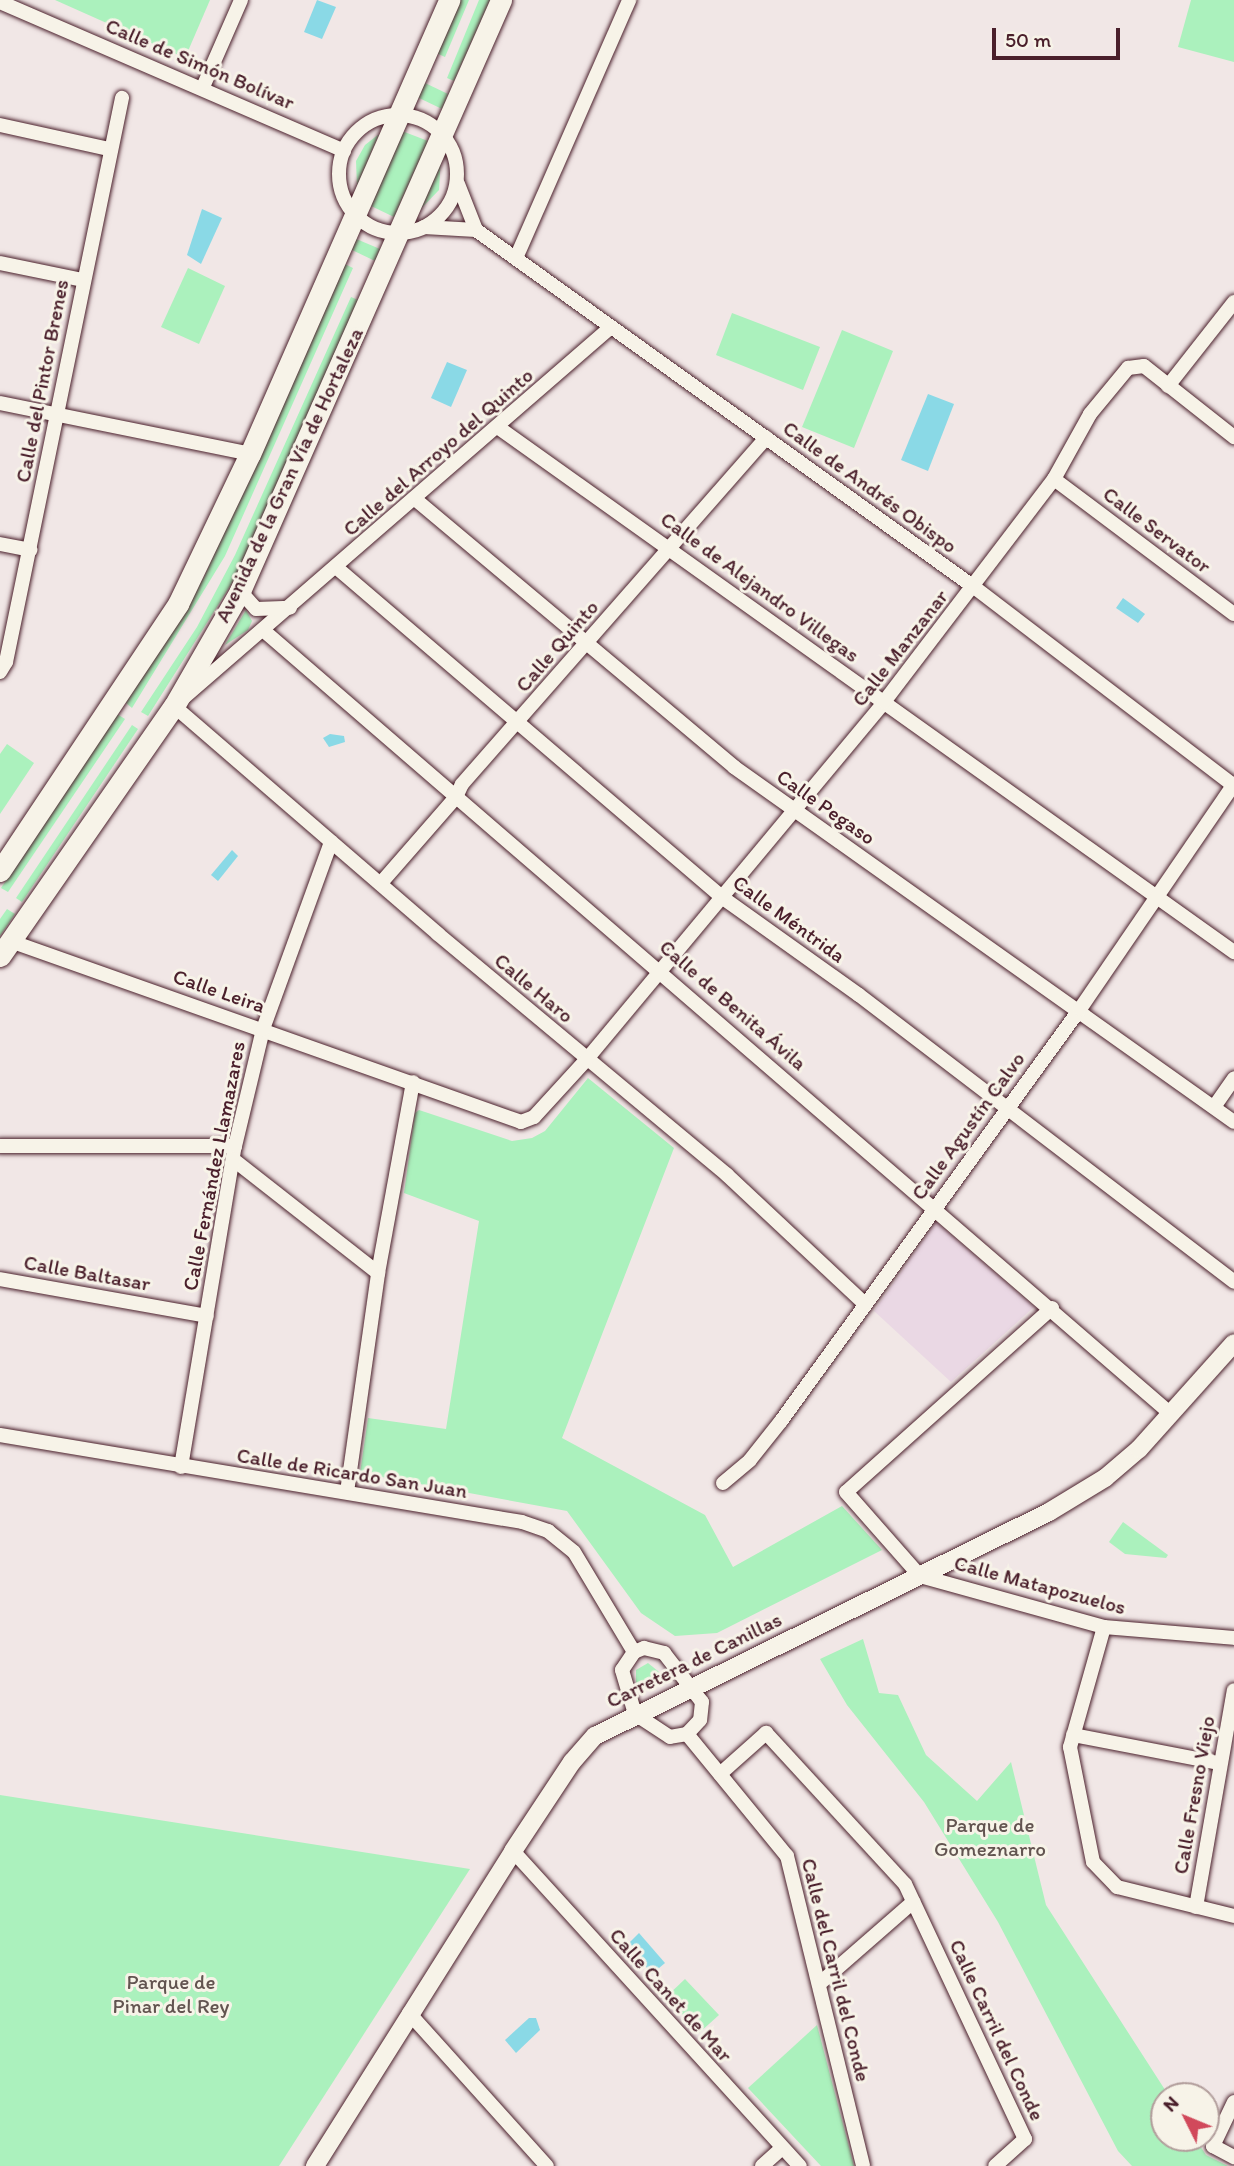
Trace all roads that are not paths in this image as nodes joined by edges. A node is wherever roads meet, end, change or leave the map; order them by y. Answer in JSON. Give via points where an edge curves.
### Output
{"nodes":[{"id":1,"x":241,"y":0,"type":"edge"},
{"id":2,"x":449,"y":0,"type":"edge"},
{"id":3,"x":501,"y":0,"type":"edge"},
{"id":4,"x":629,"y":0,"type":"edge"},
{"id":5,"x":0,"y":2,"type":"edge"},
{"id":6,"x":203,"y":87,"type":"junction"},
{"id":7,"x":122,"y":98,"type":"dead end"},
{"id":8,"x":399,"y":114,"type":"junction"},
{"id":9,"x":0,"y":125,"type":"edge"},
{"id":10,"x":442,"y":134,"type":"junction"},
{"id":11,"x":109,"y":149,"type":"junction"},
{"id":12,"x":344,"y":151,"type":"junction"},
{"id":13,"x":457,"y":184,"type":"junction"},
{"id":14,"x":355,"y":214,"type":"junction"},
{"id":15,"x":424,"y":228,"type":"junction"},
{"id":16,"x":476,"y":230,"type":"junction"},
{"id":17,"x":398,"y":234,"type":"junction"},
{"id":18,"x":516,"y":258,"type":"junction"},
{"id":19,"x":0,"y":263,"type":"edge"},
{"id":20,"x":83,"y":280,"type":"junction"},
{"id":21,"x":1234,"y":302,"type":"edge"},
{"id":22,"x":611,"y":327,"type":"junction"},
{"id":23,"x":1168,"y":386,"type":"junction"},
{"id":24,"x":0,"y":403,"type":"edge"},
{"id":25,"x":56,"y":416,"type":"junction"},
{"id":26,"x":499,"y":428,"type":"junction"},
{"id":27,"x":1234,"y":437,"type":"edge"},
{"id":28,"x":766,"y":438,"type":"junction"},
{"id":29,"x":250,"y":454,"type":"junction"},
{"id":30,"x":1054,"y":479,"type":"junction"},
{"id":31,"x":415,"y":499,"type":"junction"},
{"id":32,"x":0,"y":544,"type":"edge"},
{"id":33,"x":671,"y":548,"type":"junction"},
{"id":34,"x":30,"y":550,"type":"junction"},
{"id":35,"x":337,"y":568,"type":"junction"},
{"id":36,"x":974,"y":587,"type":"junction"},
{"id":37,"x":240,"y":591,"type":"junction"},
{"id":38,"x":292,"y":608,"type":"junction"},
{"id":39,"x":1234,"y":614,"type":"edge"},
{"id":40,"x":263,"y":630,"type":"junction"},
{"id":41,"x":586,"y":645,"type":"junction"},
{"id":42,"x":0,"y":672,"type":"edge"},
{"id":43,"x":884,"y":702,"type":"junction"},
{"id":44,"x":174,"y":706,"type":"junction"},
{"id":45,"x":516,"y":723,"type":"junction"},
{"id":46,"x":1234,"y":785,"type":"edge"},
{"id":47,"x":456,"y":797,"type":"junction"},
{"id":48,"x":796,"y":812,"type":"junction"},
{"id":49,"x":331,"y":842,"type":"junction"},
{"id":50,"x":0,"y":871,"type":"edge"},
{"id":51,"x":381,"y":883,"type":"junction"},
{"id":52,"x":1156,"y":897,"type":"junction"},
{"id":53,"x":723,"y":898,"type":"junction"},
{"id":54,"x":5,"y":948,"type":"edge"},
{"id":55,"x":1234,"y":952,"type":"edge"},
{"id":56,"x":662,"y":970,"type":"junction"},
{"id":57,"x":1080,"y":1009,"type":"junction"},
{"id":58,"x":263,"y":1029,"type":"junction"},
{"id":59,"x":587,"y":1059,"type":"junction"},
{"id":60,"x":1234,"y":1078,"type":"edge"},
{"id":61,"x":413,"y":1083,"type":"junction"},
{"id":62,"x":1214,"y":1107,"type":"junction"},
{"id":63,"x":1006,"y":1108,"type":"junction"},
{"id":64,"x":1234,"y":1122,"type":"edge"},
{"id":65,"x":0,"y":1146,"type":"edge"},
{"id":66,"x":235,"y":1153,"type":"junction"},
{"id":67,"x":935,"y":1207,"type":"junction"},
{"id":68,"x":378,"y":1273,"type":"junction"},
{"id":69,"x":0,"y":1279,"type":"edge"},
{"id":70,"x":1234,"y":1282,"type":"edge"},
{"id":71,"x":865,"y":1304,"type":"junction"},
{"id":72,"x":1052,"y":1308,"type":"junction"},
{"id":73,"x":207,"y":1316,"type":"junction"},
{"id":74,"x":1234,"y":1343,"type":"edge"},
{"id":75,"x":1171,"y":1415,"type":"junction"},
{"id":76,"x":0,"y":1435,"type":"edge"},
{"id":77,"x":181,"y":1467,"type":"junction"},
{"id":78,"x":723,"y":1483,"type":"dead end"},
{"id":79,"x":347,"y":1492,"type":"junction"},
{"id":80,"x":919,"y":1576,"type":"junction"},
{"id":81,"x":1104,"y":1627,"type":"junction"},
{"id":82,"x":1234,"y":1638,"type":"edge"},
{"id":83,"x":634,"y":1652,"type":"junction"},
{"id":84,"x":692,"y":1686,"type":"junction"},
{"id":85,"x":1234,"y":1690,"type":"edge"},
{"id":86,"x":635,"y":1714,"type":"junction"},
{"id":87,"x":687,"y":1734,"type":"junction"},
{"id":88,"x":1073,"y":1735,"type":"junction"},
{"id":89,"x":1219,"y":1763,"type":"junction"},
{"id":90,"x":720,"y":1774,"type":"junction"},
{"id":91,"x":513,"y":1851,"type":"junction"},
{"id":92,"x":913,"y":1902,"type":"junction"},
{"id":93,"x":1196,"y":1907,"type":"junction"},
{"id":94,"x":1234,"y":1916,"type":"edge"},
{"id":95,"x":818,"y":1984,"type":"junction"},
{"id":96,"x":410,"y":2013,"type":"junction"},
{"id":97,"x":1234,"y":2102,"type":"edge"},
{"id":98,"x":782,"y":2148,"type":"junction"},
{"id":99,"x":1234,"y":2157,"type":"edge"},
{"id":100,"x":315,"y":2166,"type":"edge"},
{"id":101,"x":547,"y":2166,"type":"edge"},
{"id":102,"x":762,"y":2166,"type":"edge"},
{"id":103,"x":800,"y":2166,"type":"edge"},
{"id":104,"x":863,"y":2166,"type":"edge"},
{"id":105,"x":995,"y":2166,"type":"edge"}],
"edges":[{"from":1,"to":6,"type":"street"},
{"from":2,"to":8,"type":"main road"},
{"from":3,"to":10,"type":"main road","name":"Avenida de la Gran Vía de Hortaleza"},
{"from":4,"to":18,"type":"street"},
{"from":5,"to":6,"type":"street","name":"Calle de Simón Bolívar"},
{"from":6,"to":12,"type":"street","name":"Calle de Simón Bolívar"},
{"from":7,"to":11,"type":"street","name":"Calle del Pintor Brenes"},
{"from":8,"to":10,"type":"street","via":[[412,116]]},
{"from":8,"to":12,"type":"street","via":[[365,124]]},
{"from":8,"to":14,"type":"main road"},
{"from":9,"to":11,"type":"street"},
{"from":10,"to":13,"type":"street","via":[[454,158]]},
{"from":10,"to":17,"type":"main road","name":"Avenida de la Gran Vía de Hortaleza"},
{"from":11,"to":20,"type":"street","name":"Calle del Pintor Brenes"},
{"from":12,"to":14,"type":"street","via":[[339,179]]},
{"from":13,"to":15,"type":"street","via":[[443,214]]},
{"from":13,"to":16,"type":"street"},
{"from":14,"to":17,"type":"street"},
{"from":14,"to":29,"type":"main road"},
{"from":15,"to":16,"type":"street"},
{"from":15,"to":17,"type":"street"},
{"from":16,"to":18,"type":"street","name":"Calle de Andrés Obispo"},
{"from":17,"to":37,"type":"main road","name":"Avenida de la Gran Vía de Hortaleza"},
{"from":18,"to":22,"type":"street","name":"Calle de Andrés Obispo"},
{"from":19,"to":20,"type":"street"},
{"from":20,"to":25,"type":"street","name":"Calle del Pintor Brenes"},
{"from":21,"to":23,"type":"street"},
{"from":22,"to":26,"type":"street","name":"Calle del Arroyo del Quinto"},
{"from":22,"to":28,"type":"street","name":"Calle de Andrés Obispo"},
{"from":23,"to":27,"type":"street","name":"Calle Manzanar"},
{"from":23,"to":30,"type":"street","name":"Calle Manzanar","via":[[1144,366],[1128,368],[1090,414]]},
{"from":24,"to":25,"type":"street"},
{"from":25,"to":29,"type":"street"},
{"from":25,"to":34,"type":"street","name":"Calle del Pintor Brenes"},
{"from":26,"to":31,"type":"street","name":"Calle del Arroyo del Quinto"},
{"from":26,"to":33,"type":"street","name":"Calle de Alejandro Villegas"},
{"from":28,"to":33,"type":"street","name":"Calle Quinto"},
{"from":28,"to":36,"type":"street","name":"Calle de Andrés Obispo"},
{"from":29,"to":50,"type":"main road","via":[[178,604]]},
{"from":30,"to":36,"type":"street","name":"Calle Manzanar"},
{"from":30,"to":39,"type":"street","name":"Calle Servator"},
{"from":31,"to":35,"type":"street","name":"Calle del Arroyo del Quinto"},
{"from":31,"to":41,"type":"street","name":"Calle Pegaso"},
{"from":32,"to":34,"type":"street"},
{"from":33,"to":41,"type":"street","name":"Calle Quinto"},
{"from":33,"to":43,"type":"street","name":"Calle de Alejandro Villegas"},
{"from":34,"to":42,"type":"street","name":"Calle del Pintor Brenes"},
{"from":35,"to":38,"type":"street","name":"Calle del Arroyo del Quinto"},
{"from":35,"to":45,"type":"street","name":"Calle Méntrida"},
{"from":36,"to":43,"type":"street","name":"Calle Manzanar"},
{"from":36,"to":46,"type":"street","name":"Calle de Andrés Obispo"},
{"from":37,"to":38,"type":"street","via":[[256,609]]},
{"from":37,"to":44,"type":"main road","name":"Avenida de la Gran Vía de Hortaleza"},
{"from":38,"to":40,"type":"street","name":"Calle del Arroyo del Quinto"},
{"from":40,"to":44,"type":"street","name":"Calle del Arroyo del Quinto"},
{"from":40,"to":47,"type":"street","name":"Calle de Benita Ávila"},
{"from":41,"to":45,"type":"street","name":"Calle Quinto"},
{"from":41,"to":48,"type":"street","name":"Calle Pegaso"},
{"from":43,"to":48,"type":"street","name":"Calle Manzanar"},
{"from":43,"to":52,"type":"street","name":"Calle de Alejandro Villegas"},
{"from":44,"to":49,"type":"street","name":"Calle Haro"},
{"from":44,"to":54,"type":"main road","name":"Avenida de la Gran Vía de Hortaleza"},
{"from":45,"to":47,"type":"street","name":"Calle Quinto","via":[[462,784]]},
{"from":45,"to":53,"type":"street","name":"Calle Méntrida"},
{"from":46,"to":52,"type":"street","name":"Calle Agustín Calvo"},
{"from":47,"to":51,"type":"street","name":"Calle Quinto"},
{"from":47,"to":56,"type":"street","name":"Calle de Benita Ávila"},
{"from":48,"to":53,"type":"street","name":"Calle Manzanar"},
{"from":48,"to":57,"type":"street","name":"Calle Pegaso"},
{"from":49,"to":51,"type":"street","name":"Calle Haro"},
{"from":49,"to":58,"type":"street","name":"Calle Fernández Llamazares"},
{"from":51,"to":59,"type":"street","name":"Calle Haro"},
{"from":52,"to":55,"type":"street","name":"Calle de Alejandro Villegas"},
{"from":52,"to":57,"type":"street","name":"Calle Agustín Calvo"},
{"from":53,"to":56,"type":"street","name":"Calle Manzanar"},
{"from":53,"to":63,"type":"street","name":"Calle Méntrida"},
{"from":54,"to":58,"type":"street","name":"Calle Leira"},
{"from":56,"to":59,"type":"street","name":"Calle Manzanar"},
{"from":56,"to":67,"type":"street","name":"Calle de Benita Ávila"},
{"from":57,"to":62,"type":"street","name":"Calle Pegaso"},
{"from":57,"to":63,"type":"street","name":"Calle Agustín Calvo"},
{"from":58,"to":61,"type":"street","name":"Calle Leira"},
{"from":58,"to":66,"type":"street","name":"Calle Fernández Llamazares"},
{"from":59,"to":61,"type":"street","name":"Calle Leira","via":[[534,1117],[521,1122]]},
{"from":59,"to":71,"type":"street","name":"Calle Haro","via":[[727,1174]]},
{"from":60,"to":62,"type":"street"},
{"from":61,"to":68,"type":"street"},
{"from":62,"to":64,"type":"street","name":"Calle Pegaso"},
{"from":63,"to":67,"type":"street","name":"Calle Agustín Calvo"},
{"from":63,"to":70,"type":"street","name":"Calle Méntrida"},
{"from":65,"to":66,"type":"street"},
{"from":66,"to":68,"type":"street"},
{"from":66,"to":73,"type":"street","name":"Calle Fernández Llamazares"},
{"from":67,"to":71,"type":"street","name":"Calle Agustín Calvo"},
{"from":67,"to":72,"type":"street","name":"Calle de Benita Ávila"},
{"from":68,"to":79,"type":"street"},
{"from":69,"to":73,"type":"street","name":"Calle Baltasar"},
{"from":71,"to":78,"type":"street","name":"Calle Agustín Calvo","via":[[765,1441]]},
{"from":72,"to":75,"type":"street","name":"Calle de Benita Ávila"},
{"from":72,"to":80,"type":"street","via":[[846,1492]]},
{"from":73,"to":77,"type":"street","name":"Calle Fernández Llamazares"},
{"from":74,"to":75,"type":"street","name":"Carretera de Canillas"},
{"from":75,"to":80,"type":"street","name":"Carretera de Canillas","via":[[1105,1478],[1049,1512]]},
{"from":76,"to":77,"type":"street","name":"Calle de Ricardo San Juan"},
{"from":77,"to":79,"type":"street","name":"Calle de Ricardo San Juan"},
{"from":79,"to":83,"type":"street","name":"Calle de Ricardo San Juan","via":[[522,1522],[548,1531],[574,1552]]},
{"from":80,"to":81,"type":"street","name":"Calle Matapozuelos"},
{"from":80,"to":84,"type":"street","name":"Carretera de Canillas"},
{"from":81,"to":82,"type":"street","name":"Calle Matapozuelos"},
{"from":81,"to":88,"type":"street"},
{"from":83,"to":84,"type":"street","via":[[644,1648],[664,1653]]},
{"from":83,"to":86,"type":"street","via":[[622,1670]]},
{"from":84,"to":86,"type":"street","name":"Carretera de Canillas"},
{"from":84,"to":87,"type":"street","via":[[702,1702],[701,1712]]},
{"from":85,"to":89,"type":"street","name":"Calle Fresno Viejo"},
{"from":86,"to":87,"type":"street","via":[[670,1737]]},
{"from":86,"to":91,"type":"street","name":"Carretera de Canillas","via":[[583,1747]]},
{"from":87,"to":90,"type":"street","name":"Calle del Carril del Conde"},
{"from":88,"to":89,"type":"street"},
{"from":88,"to":93,"type":"street","via":[[1070,1747],[1093,1862],[1116,1887]]},
{"from":89,"to":93,"type":"street","name":"Calle Fresno Viejo"},
{"from":90,"to":92,"type":"street","name":"Calle Carril del Conde","via":[[766,1733],[905,1884]]},
{"from":90,"to":95,"type":"street","name":"Calle del Carril del Conde","via":[[787,1856]]},
{"from":91,"to":96,"type":"street","name":"Carretera de Canillas"},
{"from":91,"to":98,"type":"street","name":"Calle Canet de Mar"},
{"from":92,"to":95,"type":"street"},
{"from":92,"to":105,"type":"street","name":"Calle Carril del Conde","via":[[1026,2139]]},
{"from":93,"to":94,"type":"street"},
{"from":95,"to":104,"type":"street","name":"Calle del Carril del Conde"},
{"from":96,"to":100,"type":"street","name":"Carretera de Canillas"},
{"from":96,"to":101,"type":"street"},
{"from":97,"to":99,"type":"street","via":[[1213,2146]]},
{"from":98,"to":102,"type":"street"},
{"from":98,"to":103,"type":"street","name":"Calle Canet de Mar"}]}
